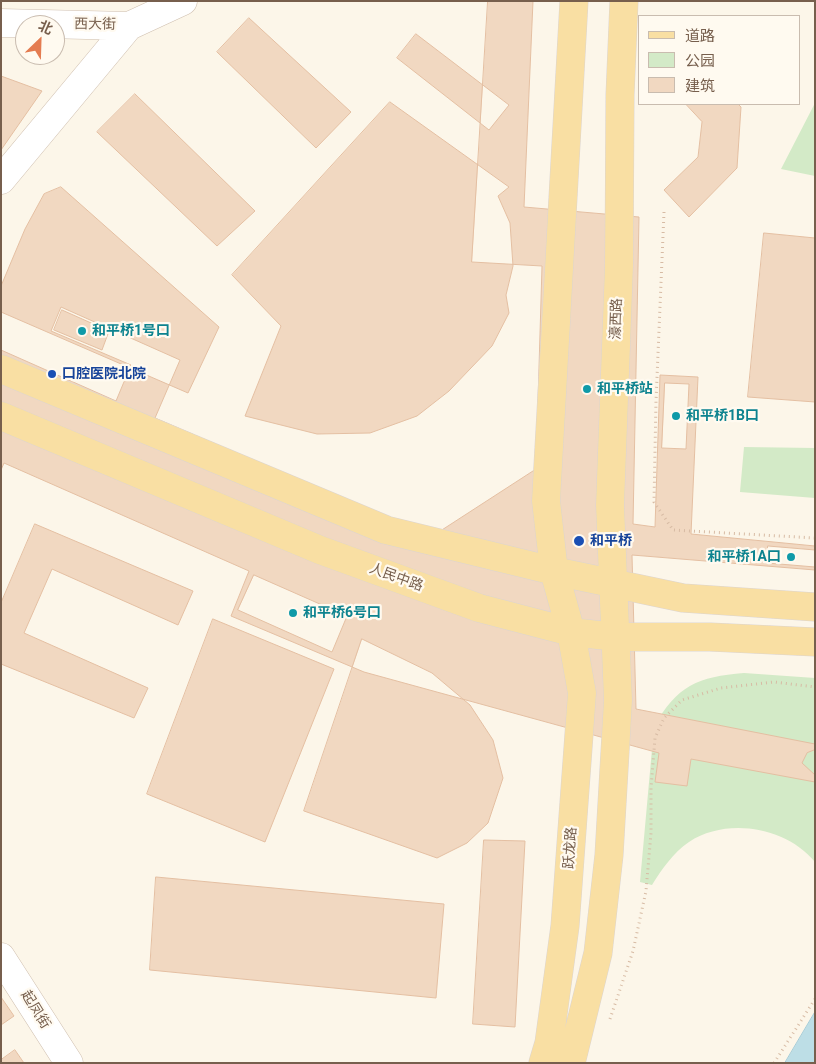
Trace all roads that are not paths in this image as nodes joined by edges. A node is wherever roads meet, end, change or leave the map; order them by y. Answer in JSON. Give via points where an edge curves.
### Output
{"nodes":[{"id":1,"x":183,"y":1,"type":"edge"},
{"id":2,"x":574,"y":1,"type":"edge"},
{"id":3,"x":624,"y":1,"type":"edge"},
{"id":4,"x":1,"y":23,"type":"edge"},
{"id":5,"x":130,"y":26,"type":"junction"},
{"id":6,"x":1,"y":180,"type":"edge"},
{"id":7,"x":1,"y":369,"type":"edge"},
{"id":8,"x":1,"y":416,"type":"edge"},
{"id":9,"x":554,"y":571,"type":"junction"},
{"id":10,"x":613,"y":584,"type":"junction"},
{"id":11,"x":815,"y":608,"type":"edge"},
{"id":12,"x":571,"y":632,"type":"junction"},
{"id":13,"x":616,"y":637,"type":"junction"},
{"id":14,"x":815,"y":642,"type":"edge"},
{"id":15,"x":1,"y":956,"type":"edge"},
{"id":16,"x":69,"y":1063,"type":"edge"},
{"id":17,"x":543,"y":1063,"type":"edge"},
{"id":18,"x":571,"y":1063,"type":"edge"}],
"edges":[{"from":1,"to":5,"type":"street"},
{"from":2,"to":9,"type":"main road","via":[[546,501]]},
{"from":3,"to":10,"type":"main road","name":"濠西路","via":[[610,506]]},
{"from":4,"to":5,"type":"street","name":"西大街"},
{"from":5,"to":6,"type":"street"},
{"from":7,"to":9,"type":"main road","via":[[386,530]]},
{"from":8,"to":12,"type":"main road","name":"人民中路","via":[[320,550],[480,608]]},
{"from":9,"to":10,"type":"main road"},
{"from":9,"to":12,"type":"main road"},
{"from":10,"to":11,"type":"main road","via":[[684,598]]},
{"from":10,"to":13,"type":"main road","name":"濠西路"},
{"from":12,"to":13,"type":"main road","name":"人民中路"},
{"from":12,"to":17,"type":"main road","name":"跃龙路","via":[[582,694],[566,926],[549,1043]]},
{"from":13,"to":14,"type":"main road","name":"人民中路"},
{"from":13,"to":18,"type":"main road","via":[[618,700],[608,865],[598,954]]},
{"from":15,"to":16,"type":"street","name":"起凤街"}]}
